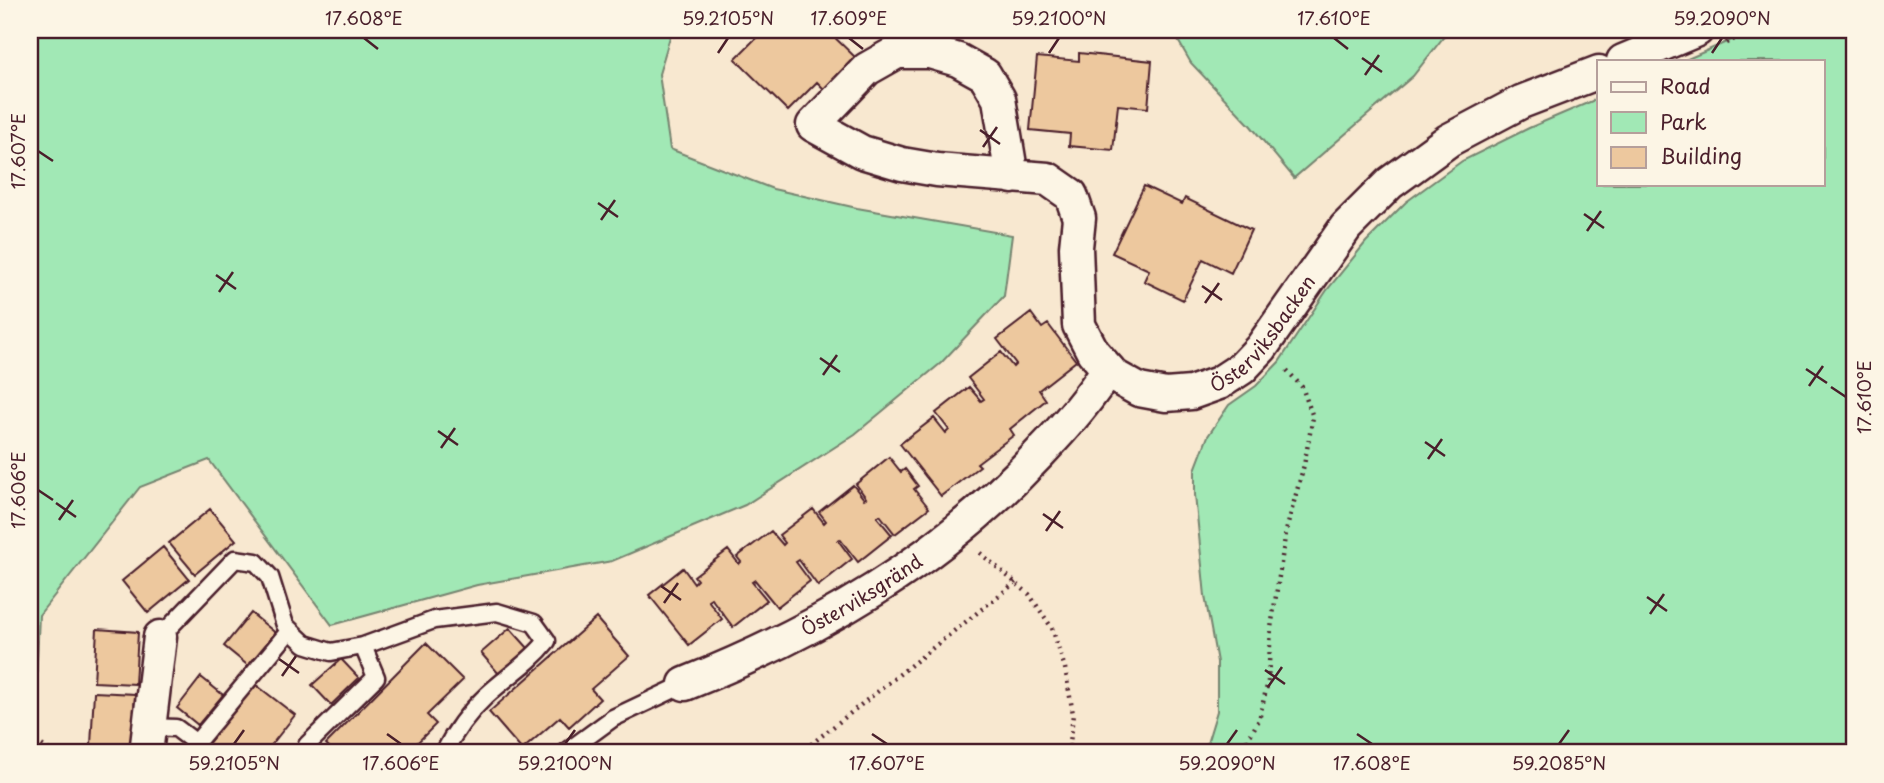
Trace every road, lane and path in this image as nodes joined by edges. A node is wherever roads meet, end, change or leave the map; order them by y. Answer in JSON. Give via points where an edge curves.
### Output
{"nodes":[{"id":1,"x":1697,"y":30,"type":"edge"},
{"id":2,"x":1625,"y":60,"type":"edge"},
{"id":3,"x":1597,"y":73,"type":"edge"},
{"id":4,"x":1012,"y":177,"type":"junction"},
{"id":5,"x":1279,"y":362,"type":"dead end"},
{"id":6,"x":1108,"y":369,"type":"junction"},
{"id":7,"x":950,"y":536,"type":"junction"},
{"id":8,"x":1016,"y":582,"type":"junction"},
{"id":9,"x":290,"y":630,"type":"junction"},
{"id":10,"x":159,"y":637,"type":"joint"},
{"id":11,"x":363,"y":646,"type":"junction"},
{"id":12,"x":685,"y":684,"type":"joint"},
{"id":13,"x":30,"y":738,"type":"edge"},
{"id":14,"x":148,"y":740,"type":"edge"},
{"id":15,"x":54,"y":753,"type":"edge"},
{"id":16,"x":305,"y":753,"type":"edge"},
{"id":17,"x":444,"y":753,"type":"edge"},
{"id":18,"x":565,"y":753,"type":"edge"},
{"id":19,"x":800,"y":753,"type":"edge"},
{"id":20,"x":1069,"y":753,"type":"edge"},
{"id":21,"x":1240,"y":753,"type":"edge"}],
"edges":[{"from":1,"to":2,"type":"street"},
{"from":3,"to":6,"type":"street","name":"Österviksbacken","via":[[1521,102],[1449,140],[1390,183],[1346,226],[1261,348],[1219,383],[1191,393],[1166,395],[1139,390]]},
{"from":4,"to":4,"type":"street","name":"Österviksbacken","via":[[902,164],[862,152],[813,125],[866,69],[897,52],[930,52],[985,75],[999,99]]},
{"from":4,"to":6,"type":"street","name":"Österviksbacken","via":[[1048,179],[1071,195],[1079,218],[1079,325]]},
{"from":5,"to":21,"type":"path","via":[[1302,387],[1313,417],[1286,530],[1268,681],[1259,720]]},
{"from":6,"to":7,"type":"street","name":"Österviksgränd","via":[[1093,393],[1028,466]]},
{"from":7,"to":8,"type":"path","via":[[984,555]]},
{"from":7,"to":12,"type":"street","name":"Österviksgränd","via":[[831,617]]},
{"from":8,"to":19,"type":"path"},
{"from":8,"to":20,"type":"path","via":[[1052,628],[1065,668],[1073,714]]},
{"from":9,"to":10,"type":"lane","via":[[270,577],[257,562],[235,559]]},
{"from":9,"to":11,"type":"lane","via":[[305,644],[331,652]]},
{"from":9,"to":14,"type":"lane","via":[[196,743],[176,728]]},
{"from":10,"to":14,"type":"street"},
{"from":11,"to":16,"type":"lane","via":[[376,677]]},
{"from":11,"to":17,"type":"lane","via":[[434,620],[497,612],[534,623],[547,641],[484,698],[452,736]]},
{"from":12,"to":18,"type":"lane","name":"Österviksgränd","via":[[613,718]]},
{"from":13,"to":15,"type":"path"}]}
